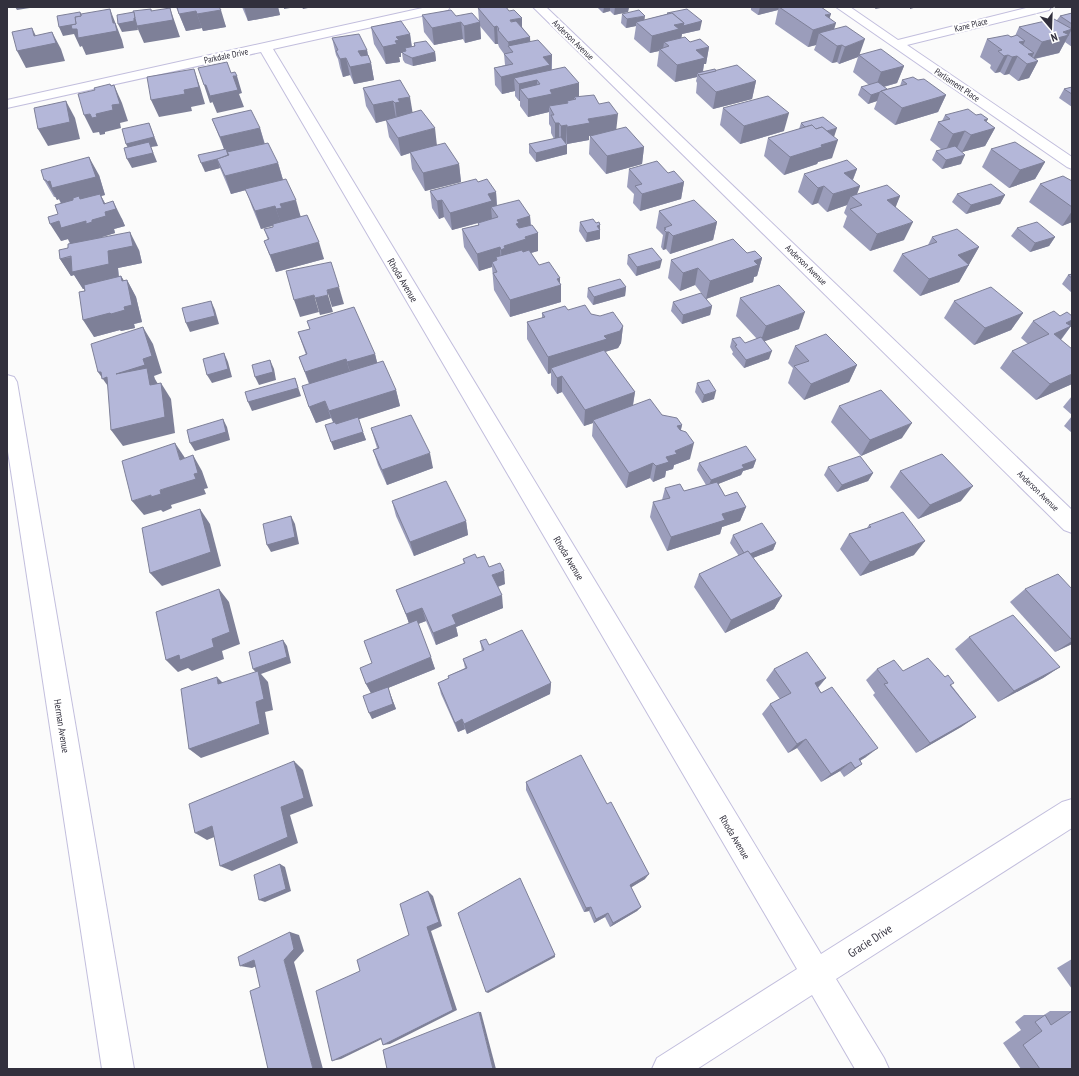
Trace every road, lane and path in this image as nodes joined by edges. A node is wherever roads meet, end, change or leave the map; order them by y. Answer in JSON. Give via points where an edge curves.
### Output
{"nodes":[{"id":1,"x":444,"y":7,"type":"edge"},
{"id":2,"x":540,"y":7,"type":"edge"},
{"id":3,"x":842,"y":7,"type":"edge"},
{"id":4,"x":1045,"y":7,"type":"edge"},
{"id":5,"x":896,"y":44,"type":"junction"},
{"id":6,"x":265,"y":47,"type":"junction"},
{"id":7,"x":7,"y":104,"type":"edge"},
{"id":8,"x":1072,"y":164,"type":"edge"},
{"id":9,"x":7,"y":382,"type":"edge"},
{"id":10,"x":1072,"y":524,"type":"edge"},
{"id":11,"x":1072,"y":812,"type":"edge"},
{"id":12,"x":817,"y":974,"type":"junction"},
{"id":13,"x":118,"y":1069,"type":"edge"},
{"id":14,"x":668,"y":1069,"type":"edge"},
{"id":15,"x":873,"y":1069,"type":"edge"}],
"edges":[{"from":1,"to":6,"type":"street","name":"Parkdale Drive"},
{"from":2,"to":10,"type":"street","name":"Anderson Avenue"},
{"from":3,"to":5,"type":"street","name":"Parliament Place"},
{"from":4,"to":5,"type":"street","name":"Kane Place"},
{"from":5,"to":8,"type":"street","name":"Parliament Place"},
{"from":6,"to":7,"type":"street","name":"Parkdale Drive"},
{"from":6,"to":12,"type":"street","name":"Rhoda Avenue"},
{"from":9,"to":13,"type":"street","name":"Herman Avenue"},
{"from":11,"to":12,"type":"street","name":"Gracie Drive"},
{"from":12,"to":14,"type":"street","name":"Gracie Drive"},
{"from":12,"to":15,"type":"street","name":"Rhoda Avenue"}]}
